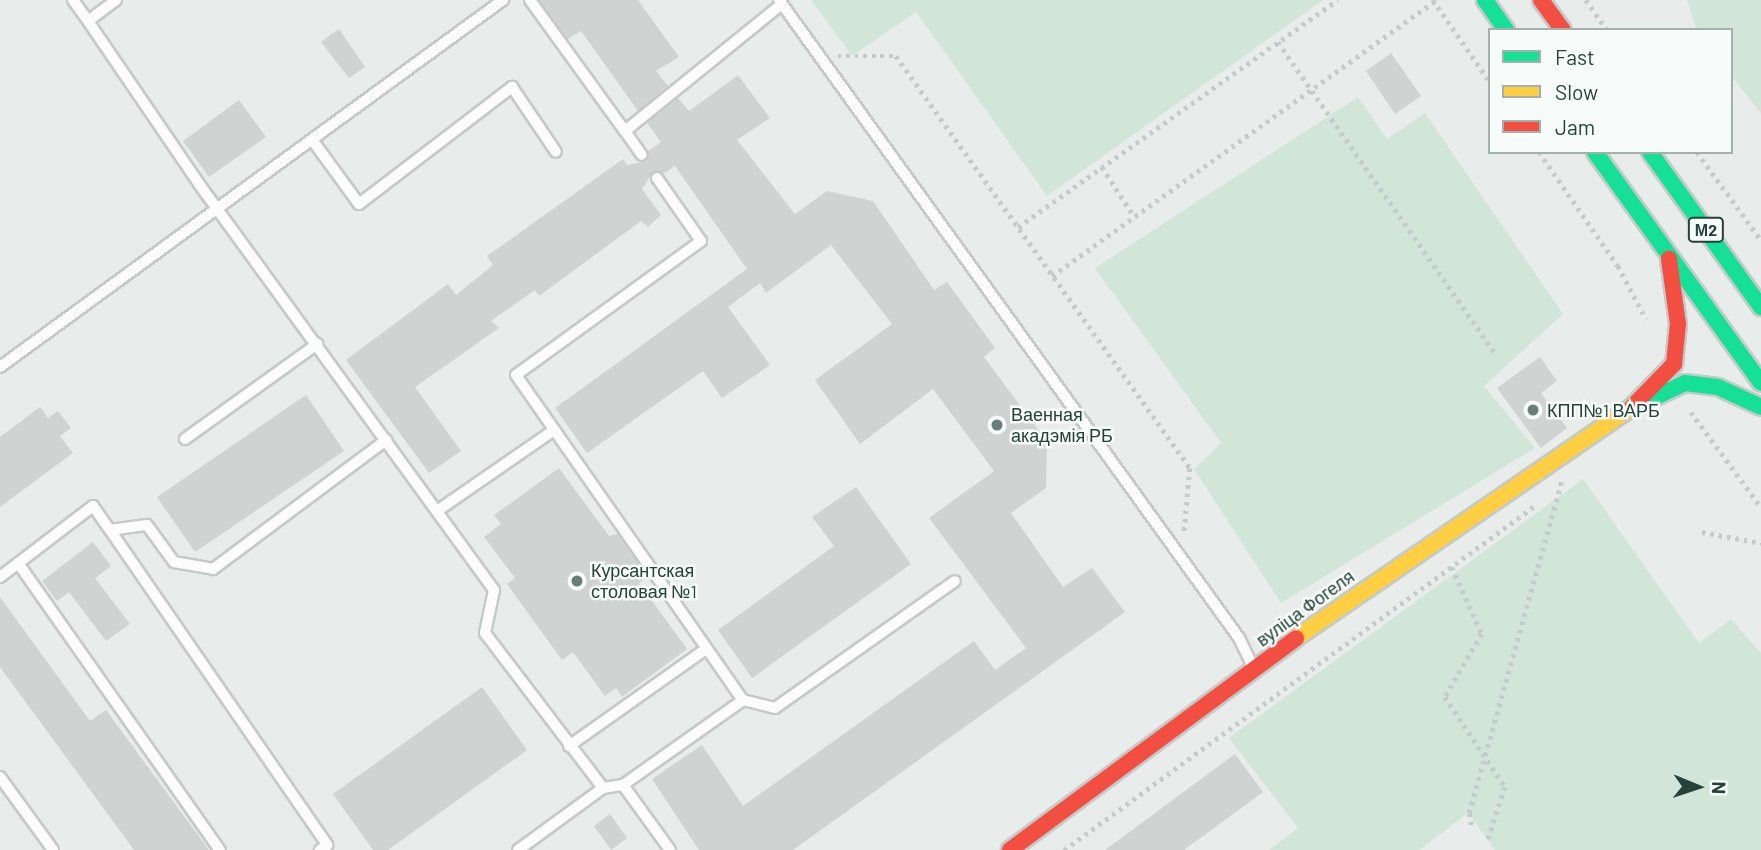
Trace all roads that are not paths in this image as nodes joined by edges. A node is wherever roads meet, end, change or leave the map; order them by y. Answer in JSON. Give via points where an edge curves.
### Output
{"nodes":[{"id":1,"x":72,"y":0,"type":"edge"},
{"id":2,"x":116,"y":0,"type":"edge"},
{"id":3,"x":503,"y":0,"type":"edge"},
{"id":4,"x":530,"y":0,"type":"edge"},
{"id":5,"x":1485,"y":0,"type":"edge"},
{"id":6,"x":1541,"y":0,"type":"edge"},
{"id":7,"x":781,"y":2,"type":"edge"},
{"id":8,"x":88,"y":22,"type":"junction"},
{"id":9,"x":1505,"y":28,"type":"edge"},
{"id":10,"x":1562,"y":28,"type":"edge"},
{"id":11,"x":625,"y":131,"type":"junction"},
{"id":12,"x":313,"y":141,"type":"junction"},
{"id":13,"x":556,"y":152,"type":"dead end"},
{"id":14,"x":1596,"y":154,"type":"edge"},
{"id":15,"x":1651,"y":154,"type":"edge"},
{"id":16,"x":642,"y":155,"type":"dead end"},
{"id":17,"x":657,"y":178,"type":"dead end"},
{"id":18,"x":220,"y":210,"type":"junction"},
{"id":19,"x":1667,"y":251,"type":"junction"},
{"id":20,"x":1761,"y":307,"type":"edge"},
{"id":21,"x":317,"y":344,"type":"junction"},
{"id":22,"x":0,"y":367,"type":"edge"},
{"id":23,"x":1761,"y":383,"type":"edge"},
{"id":24,"x":1761,"y":407,"type":"edge"},
{"id":25,"x":1631,"y":408,"type":"junction"},
{"id":26,"x":554,"y":430,"type":"junction"},
{"id":27,"x":185,"y":439,"type":"dead end"},
{"id":28,"x":386,"y":440,"type":"junction"},
{"id":29,"x":437,"y":511,"type":"junction"},
{"id":30,"x":110,"y":530,"type":"junction"},
{"id":31,"x":18,"y":563,"type":"junction"},
{"id":32,"x":0,"y":577,"type":"edge"},
{"id":33,"x":955,"y":580,"type":"dead end"},
{"id":34,"x":706,"y":649,"type":"junction"},
{"id":35,"x":1254,"y":670,"type":"junction"},
{"id":36,"x":743,"y":701,"type":"junction"},
{"id":37,"x":569,"y":746,"type":"junction"},
{"id":38,"x":0,"y":777,"type":"edge"},
{"id":39,"x":623,"y":785,"type":"junction"},
{"id":40,"x":603,"y":788,"type":"junction"},
{"id":41,"x":53,"y":850,"type":"edge"},
{"id":42,"x":220,"y":850,"type":"edge"},
{"id":43,"x":320,"y":850,"type":"edge"},
{"id":44,"x":518,"y":850,"type":"edge"},
{"id":45,"x":670,"y":850,"type":"edge"},
{"id":46,"x":1010,"y":850,"type":"edge"}],
"edges":[{"from":1,"to":8,"type":"lane"},
{"from":2,"to":8,"type":"lane"},
{"from":3,"to":12,"type":"lane"},
{"from":4,"to":11,"type":"lane"},
{"from":5,"to":9,"type":"main road"},
{"from":6,"to":10,"type":"main road"},
{"from":7,"to":11,"type":"lane"},
{"from":7,"to":35,"type":"lane","via":[[1239,638]]},
{"from":8,"to":18,"type":"lane"},
{"from":11,"to":16,"type":"lane"},
{"from":12,"to":13,"type":"lane","via":[[359,204],[513,87]]},
{"from":12,"to":18,"type":"lane"},
{"from":14,"to":19,"type":"main road","number":"М2"},
{"from":15,"to":20,"type":"main road","number":"М2"},
{"from":17,"to":26,"type":"lane","via":[[701,242],[516,375]]},
{"from":18,"to":21,"type":"lane"},
{"from":18,"to":22,"type":"lane"},
{"from":19,"to":23,"type":"main road","number":"М2"},
{"from":19,"to":25,"type":"main road","via":[[1675,288],[1678,347],[1674,364]]},
{"from":21,"to":27,"type":"lane"},
{"from":21,"to":28,"type":"lane"},
{"from":24,"to":25,"type":"main road","via":[[1718,387],[1685,383]]},
{"from":25,"to":35,"type":"main road","name":"вуліца Фогеля","via":[[1332,611]]},
{"from":26,"to":29,"type":"lane"},
{"from":26,"to":34,"type":"lane"},
{"from":28,"to":29,"type":"lane"},
{"from":28,"to":30,"type":"lane","via":[[214,569],[174,562],[147,526]]},
{"from":29,"to":37,"type":"lane","via":[[494,590],[485,633]]},
{"from":30,"to":31,"type":"lane","via":[[93,506]]},
{"from":30,"to":43,"type":"lane","via":[[327,845]]},
{"from":31,"to":32,"type":"lane"},
{"from":31,"to":42,"type":"lane"},
{"from":33,"to":36,"type":"lane","via":[[775,708]]},
{"from":34,"to":36,"type":"lane"},
{"from":34,"to":37,"type":"lane"},
{"from":35,"to":46,"type":"main road","name":"вуліца Фогеля"},
{"from":36,"to":39,"type":"lane"},
{"from":37,"to":40,"type":"lane"},
{"from":38,"to":41,"type":"lane"},
{"from":39,"to":40,"type":"lane"},
{"from":39,"to":45,"type":"lane"},
{"from":40,"to":44,"type":"lane"}]}
